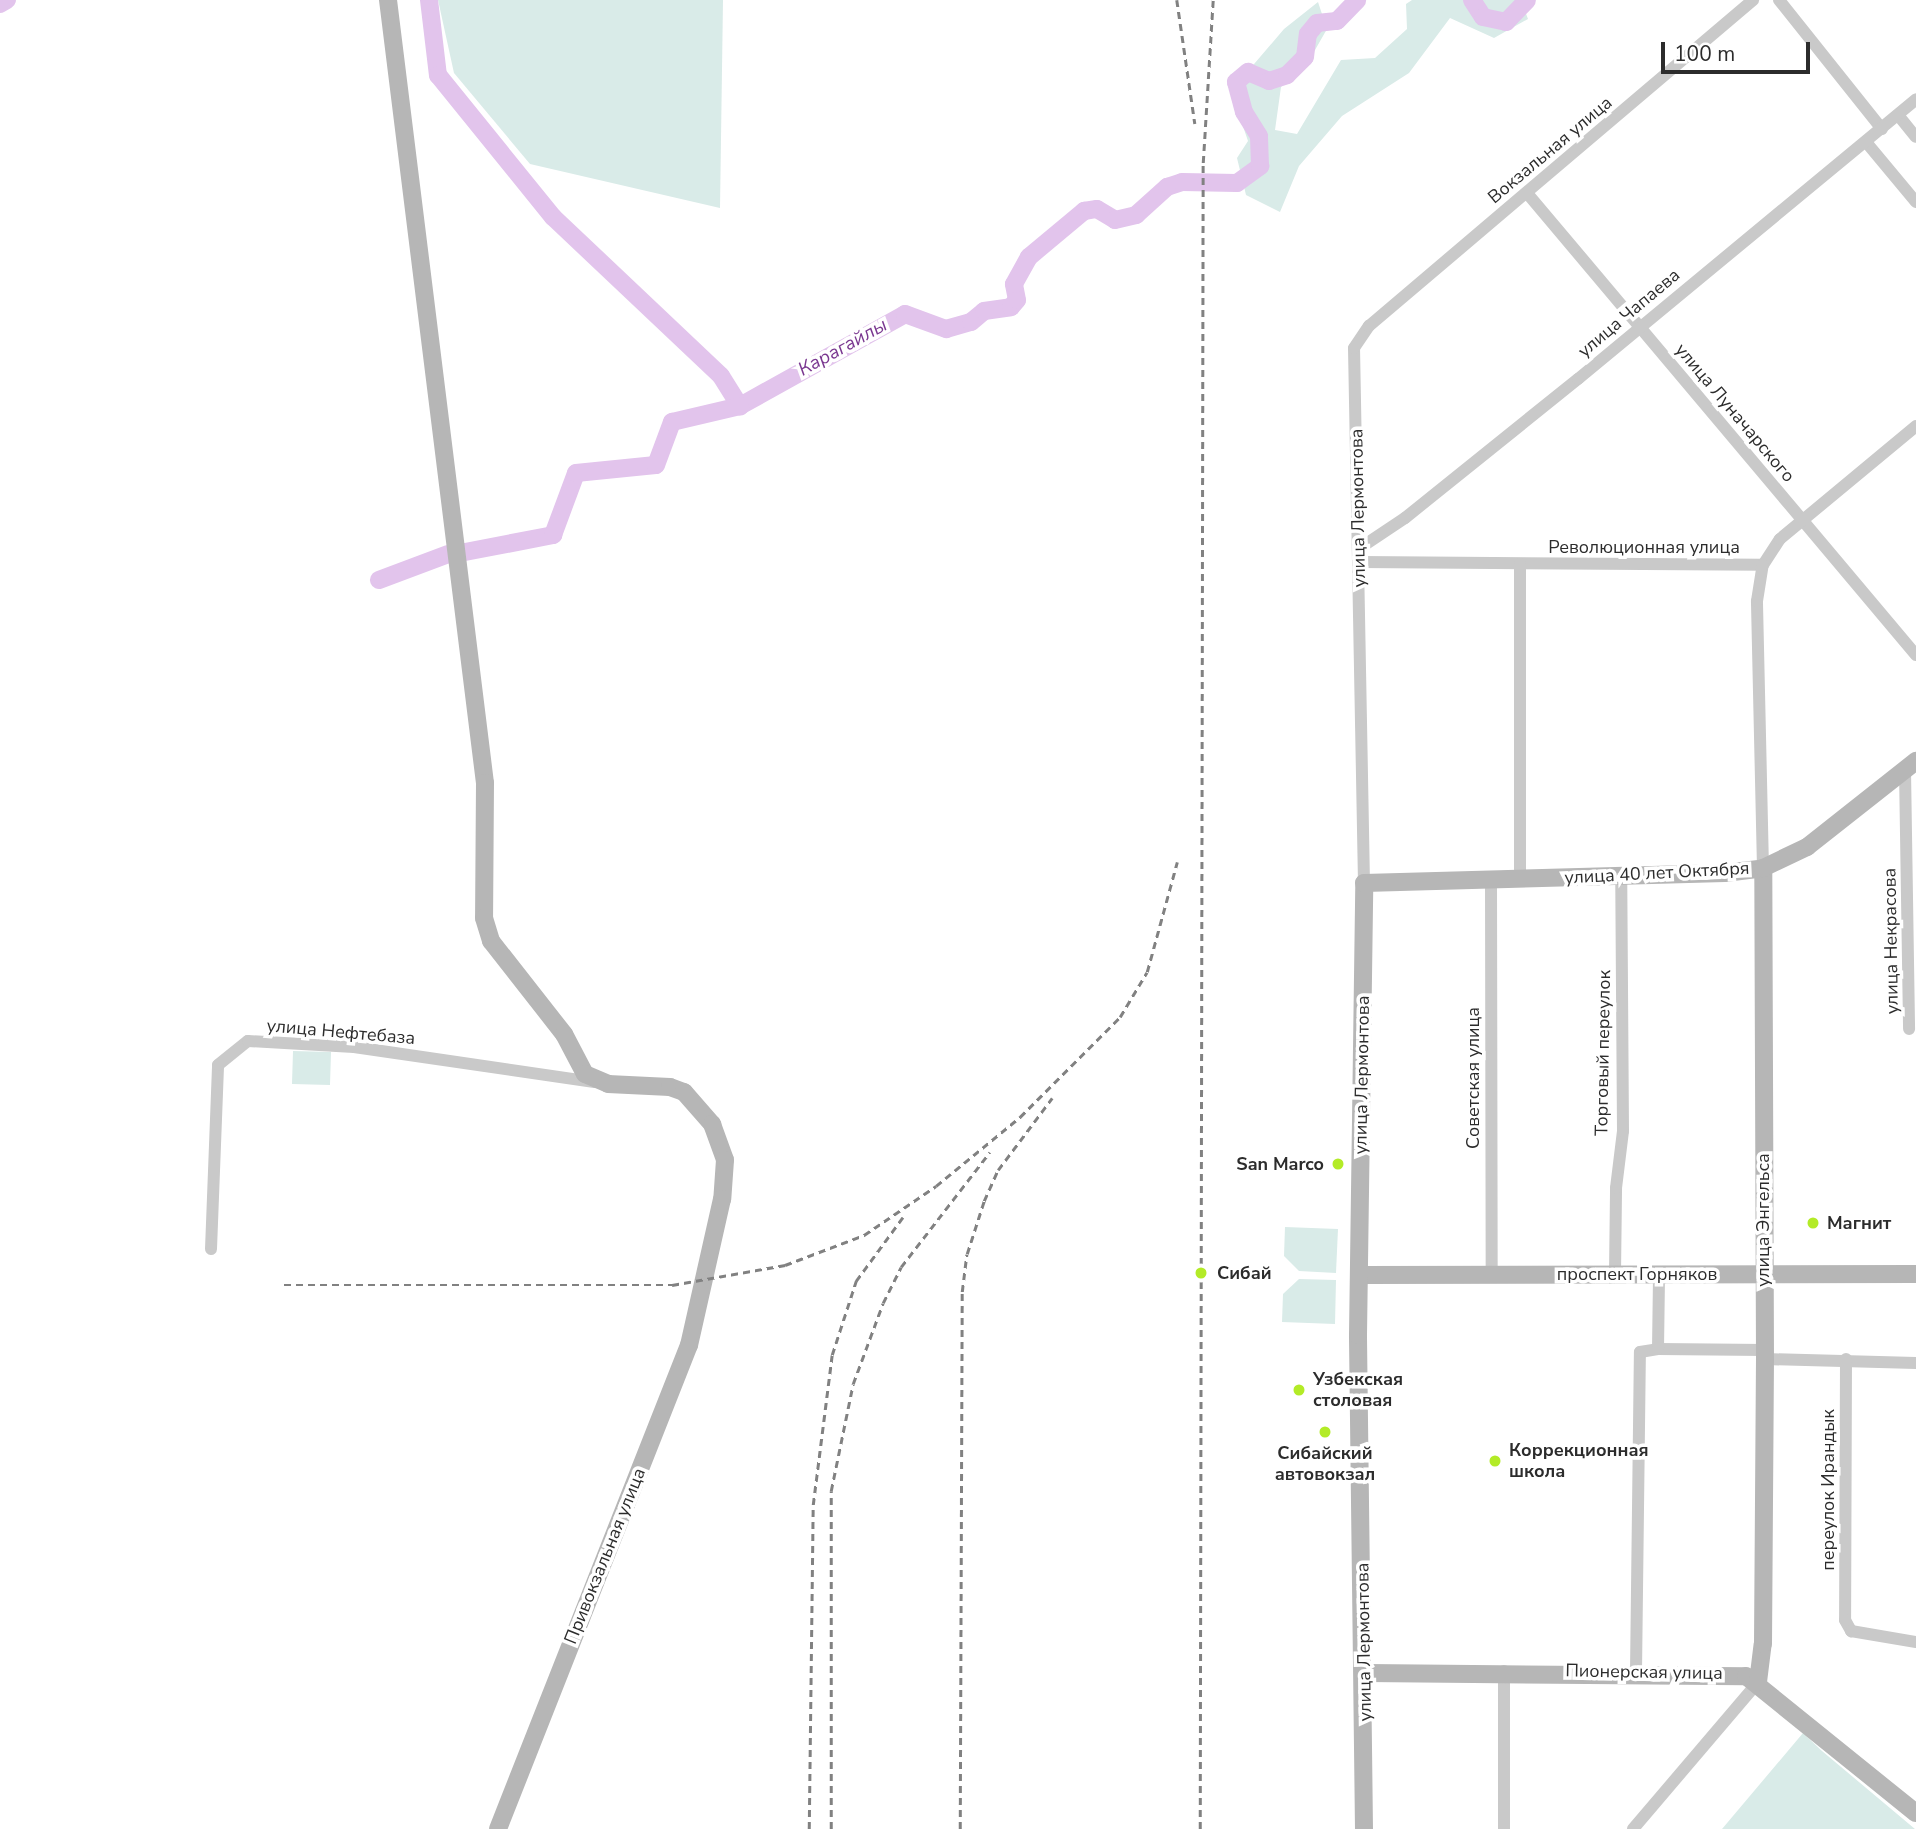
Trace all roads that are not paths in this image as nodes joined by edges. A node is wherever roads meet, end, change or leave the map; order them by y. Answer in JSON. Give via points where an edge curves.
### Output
{"nodes":[{"id":1,"x":388,"y":0,"type":"edge"},
{"id":2,"x":1753,"y":0,"type":"edge"},
{"id":3,"x":1779,"y":0,"type":"edge"},
{"id":4,"x":1916,"y":99,"type":"edge"},
{"id":5,"x":1898,"y":115,"type":"junction"},
{"id":6,"x":1882,"y":129,"type":"junction"},
{"id":7,"x":1916,"y":137,"type":"edge"},
{"id":8,"x":1866,"y":142,"type":"junction"},
{"id":9,"x":1527,"y":193,"type":"junction"},
{"id":10,"x":1916,"y":202,"type":"edge"},
{"id":11,"x":1369,"y":326,"type":"joint"},
{"id":12,"x":1640,"y":326,"type":"junction"},
{"id":13,"x":1916,"y":426,"type":"edge"},
{"id":14,"x":1802,"y":521,"type":"junction"},
{"id":15,"x":1360,"y":548,"type":"junction"},
{"id":16,"x":1360,"y":562,"type":"junction"},
{"id":17,"x":1520,"y":564,"type":"junction"},
{"id":18,"x":1763,"y":565,"type":"junction"},
{"id":19,"x":1916,"y":655,"type":"edge"},
{"id":20,"x":1911,"y":766,"type":"edge"},
{"id":21,"x":1912,"y":851,"type":"edge"},
{"id":22,"x":1763,"y":868,"type":"junction"},
{"id":23,"x":1621,"y":875,"type":"junction"},
{"id":24,"x":1520,"y":879,"type":"junction"},
{"id":25,"x":1491,"y":880,"type":"junction"},
{"id":26,"x":1364,"y":883,"type":"junction"},
{"id":27,"x":1909,"y":1030,"type":"dead end"},
{"id":28,"x":608,"y":1084,"type":"junction"},
{"id":29,"x":211,"y":1249,"type":"dead end"},
{"id":30,"x":1615,"y":1274,"type":"junction"},
{"id":31,"x":1916,"y":1274,"type":"edge"},
{"id":32,"x":1359,"y":1275,"type":"junction"},
{"id":33,"x":1492,"y":1275,"type":"junction"},
{"id":34,"x":1659,"y":1275,"type":"junction"},
{"id":35,"x":1763,"y":1275,"type":"junction"},
{"id":36,"x":1658,"y":1349,"type":"junction"},
{"id":37,"x":1765,"y":1354,"type":"junction"},
{"id":38,"x":1846,"y":1359,"type":"junction"},
{"id":39,"x":1916,"y":1363,"type":"edge"},
{"id":40,"x":1916,"y":1642,"type":"edge"},
{"id":41,"x":1504,"y":1671,"type":"junction"},
{"id":42,"x":1636,"y":1672,"type":"junction"},
{"id":43,"x":1366,"y":1673,"type":"junction"},
{"id":44,"x":1758,"y":1682,"type":"junction"},
{"id":45,"x":1916,"y":1813,"type":"edge"},
{"id":46,"x":498,"y":1829,"type":"edge"},
{"id":47,"x":1364,"y":1829,"type":"edge"},
{"id":48,"x":1504,"y":1829,"type":"edge"},
{"id":49,"x":1633,"y":1829,"type":"edge"}],
"edges":[{"from":1,"to":28,"type":"street","via":[[485,783],[484,918],[491,941],[564,1034],[585,1074]]},
{"from":2,"to":9,"type":"street","name":"Вокзальная улица"},
{"from":3,"to":6,"type":"street"},
{"from":4,"to":5,"type":"street","name":"улица Чапаева"},
{"from":5,"to":6,"type":"street","name":"улица Чапаева"},
{"from":5,"to":7,"type":"street"},
{"from":6,"to":8,"type":"street","name":"улица Чапаева"},
{"from":8,"to":10,"type":"street"},
{"from":8,"to":12,"type":"street","name":"улица Чапаева"},
{"from":9,"to":11,"type":"street","name":"Вокзальная улица"},
{"from":9,"to":12,"type":"street","name":"улица Луначарского"},
{"from":11,"to":15,"type":"street","name":"улица Лермонтова","via":[[1354,348]]},
{"from":12,"to":14,"type":"street","name":"улица Луначарского"},
{"from":12,"to":15,"type":"street","name":"улица Чапаева","via":[[1405,518]]},
{"from":13,"to":14,"type":"street","name":"Революционная улица"},
{"from":14,"to":18,"type":"street","name":"Революционная улица","via":[[1780,539]]},
{"from":14,"to":19,"type":"street","name":"улица Луначарского"},
{"from":15,"to":16,"type":"street","name":"улица Лермонтова"},
{"from":16,"to":17,"type":"street","name":"Революционная улица"},
{"from":16,"to":26,"type":"street","name":"улица Лермонтова"},
{"from":17,"to":18,"type":"street","name":"Революционная улица"},
{"from":17,"to":24,"type":"street"},
{"from":18,"to":22,"type":"street","name":"улица Энгельса","via":[[1756,601]]},
{"from":20,"to":21,"type":"street","name":"улица Некрасова"},
{"from":20,"to":22,"type":"street","name":"улица 40 лет Октября","via":[[1807,847]]},
{"from":21,"to":27,"type":"street","name":"улица Некрасова"},
{"from":22,"to":23,"type":"street","name":"улица 40 лет Октября"},
{"from":22,"to":35,"type":"street","name":"улица Энгельса"},
{"from":23,"to":24,"type":"street","name":"улица 40 лет Октября"},
{"from":23,"to":30,"type":"street","name":"Торговый переулок","via":[[1623,1131],[1616,1188]]},
{"from":24,"to":25,"type":"street","name":"улица 40 лет Октября"},
{"from":25,"to":26,"type":"street","name":"улица 40 лет Октября"},
{"from":25,"to":33,"type":"street","name":"Советская улица"},
{"from":26,"to":32,"type":"street","name":"улица Лермонтова"},
{"from":28,"to":29,"type":"street","name":"улица Нефтебаза","via":[[354,1047],[248,1041],[218,1065]]},
{"from":28,"to":46,"type":"street","name":"Привокзальная улица","via":[[670,1087],[700,1106],[712,1124],[724,1160],[722,1199],[689,1345]]},
{"from":30,"to":33,"type":"street","name":"проспект Горняков"},
{"from":30,"to":34,"type":"street","name":"проспект Горняков"},
{"from":31,"to":35,"type":"street","name":"проспект Горняков"},
{"from":32,"to":33,"type":"street","name":"проспект Горняков"},
{"from":32,"to":43,"type":"street","name":"улица Лермонтова"},
{"from":34,"to":35,"type":"street","name":"проспект Горняков"},
{"from":34,"to":36,"type":"street"},
{"from":35,"to":37,"type":"street","name":"улица Энгельса"},
{"from":36,"to":37,"type":"street"},
{"from":36,"to":42,"type":"street","via":[[1640,1352]]},
{"from":37,"to":38,"type":"street"},
{"from":37,"to":44,"type":"street","name":"улица Энгельса","via":[[1763,1644]]},
{"from":38,"to":39,"type":"street"},
{"from":38,"to":40,"type":"street","name":"переулок Ирандык","via":[[1845,1620],[1851,1631]]},
{"from":41,"to":42,"type":"street","name":"Пионерская улица"},
{"from":41,"to":43,"type":"street","name":"Пионерская улица"},
{"from":41,"to":48,"type":"street"},
{"from":42,"to":44,"type":"street","name":"Пионерская улица","via":[[1732,1673]]},
{"from":43,"to":47,"type":"street","name":"улица Лермонтова"},
{"from":44,"to":45,"type":"street","name":"Пионерская улица"},
{"from":44,"to":49,"type":"street"}]}
